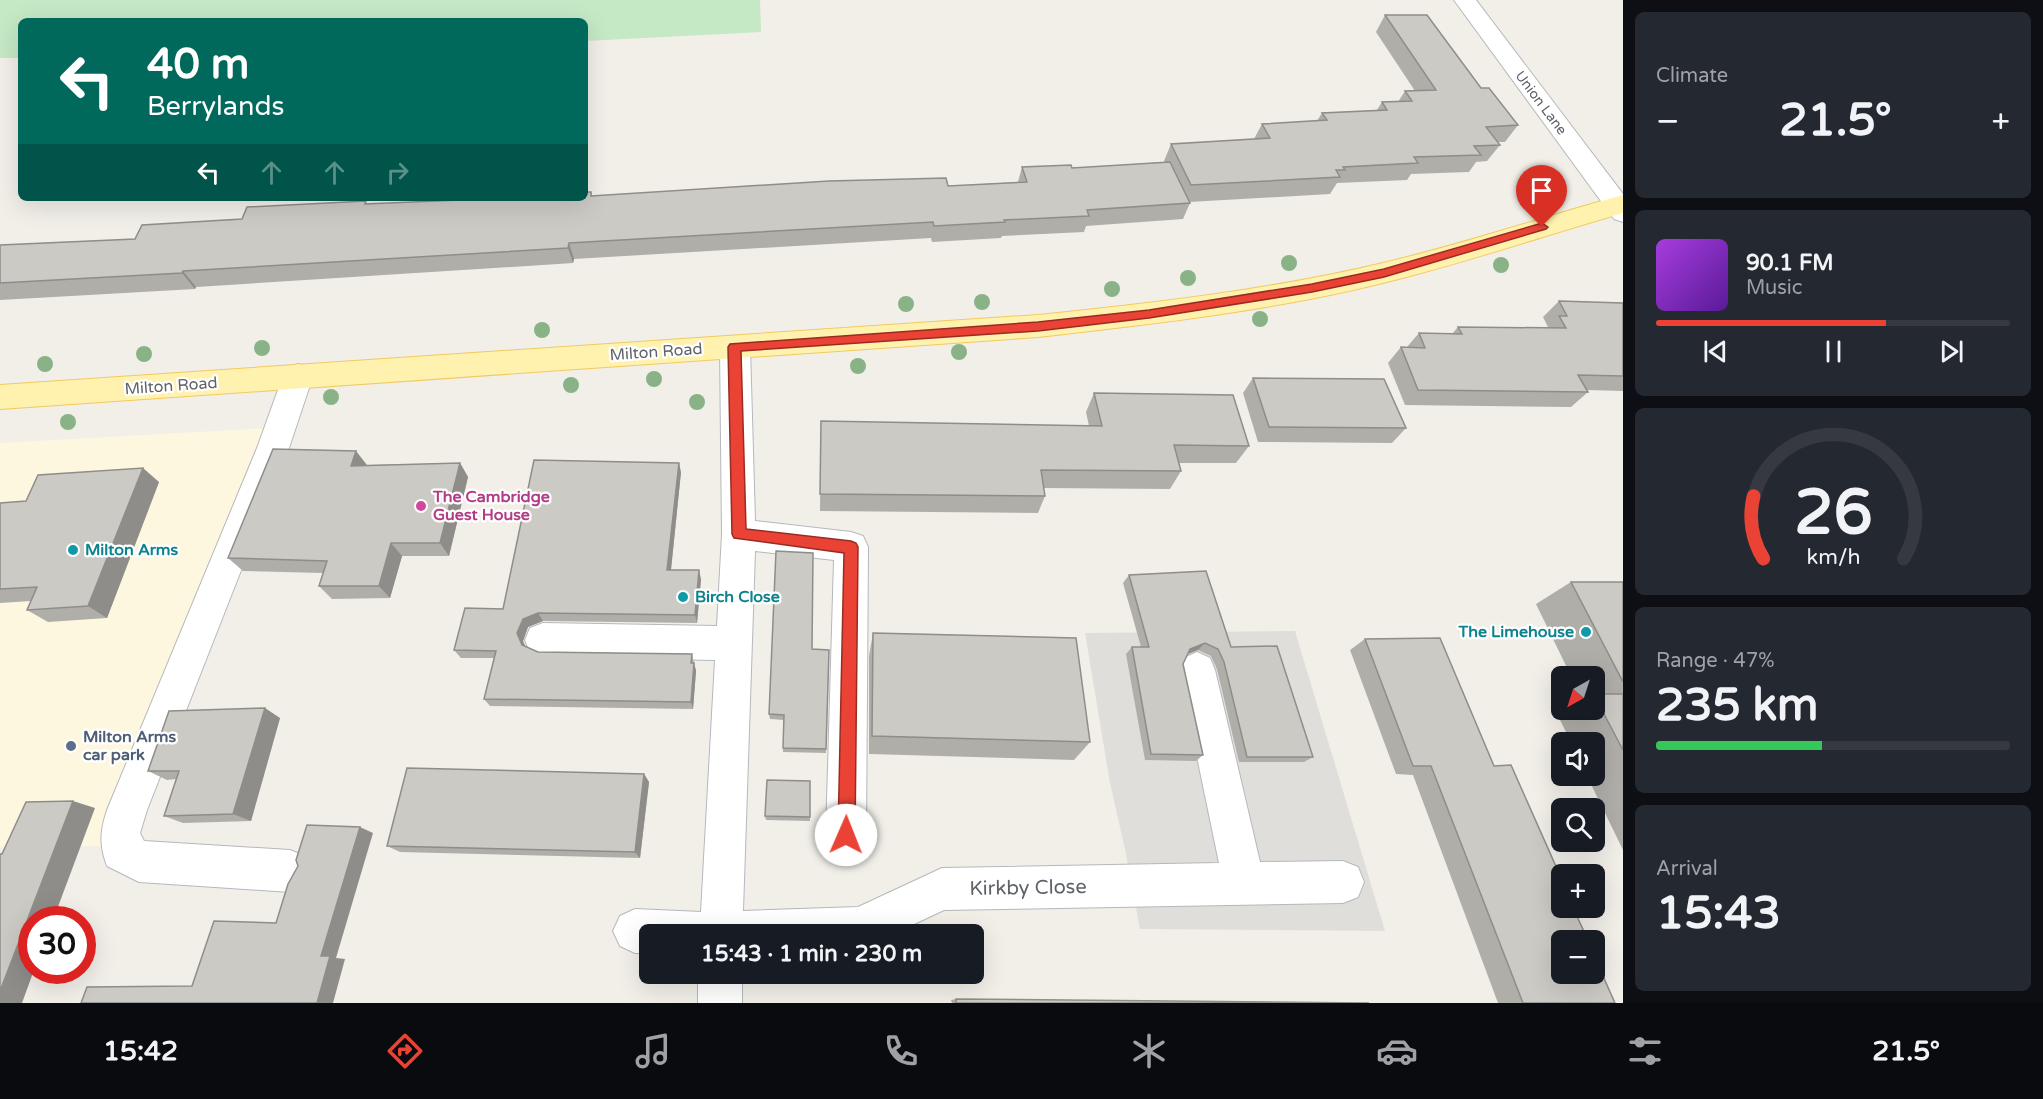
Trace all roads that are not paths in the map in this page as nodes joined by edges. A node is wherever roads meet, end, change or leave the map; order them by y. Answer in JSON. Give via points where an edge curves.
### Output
{"nodes":[{"id":1,"x":1465,"y":0,"type":"edge"},
{"id":2,"x":1621,"y":208,"type":"edge"},
{"id":3,"x":735,"y":347,"type":"junction"},
{"id":4,"x":298,"y":376,"type":"junction"},
{"id":5,"x":0,"y":397,"type":"edge"},
{"id":6,"x":739,"y":534,"type":"junction"},
{"id":7,"x":543,"y":640,"type":"dead end"},
{"id":8,"x":734,"y":643,"type":"junction"},
{"id":9,"x":1197,"y":670,"type":"dead end"},
{"id":10,"x":846,"y":835,"type":"dead end"},
{"id":11,"x":290,"y":871,"type":"dead end"},
{"id":12,"x":1343,"y":882,"type":"dead end"},
{"id":13,"x":1244,"y":884,"type":"junction"},
{"id":14,"x":721,"y":924,"type":"edge"},
{"id":15,"x":868,"y":924,"type":"edge"},
{"id":16,"x":634,"y":931,"type":"dead end"},
{"id":17,"x":639,"y":931,"type":"edge"},
{"id":18,"x":720,"y":984,"type":"edge"},
{"id":19,"x":720,"y":1003,"type":"edge"}],
"edges":[{"from":1,"to":2,"type":"street","name":"Union Lane"},
{"from":2,"to":3,"type":"main road","name":"Milton Road","via":[[1384,273],[1149,314],[1038,326]]},
{"from":3,"to":4,"type":"main road","name":"Milton Road"},
{"from":3,"to":6,"type":"street"},
{"from":4,"to":5,"type":"main road","name":"Milton Road"},
{"from":4,"to":11,"type":"street","via":[[120,833],[122,851],[139,861]]},
{"from":6,"to":8,"type":"street"},
{"from":6,"to":10,"type":"street","via":[[851,547]]},
{"from":7,"to":8,"type":"street"},
{"from":8,"to":14,"type":"street"},
{"from":9,"to":13,"type":"street"},
{"from":12,"to":13,"type":"street","name":"Kirkby Close"},
{"from":13,"to":15,"type":"street","name":"Kirkby Close","via":[[942,889]]},
{"from":16,"to":17,"type":"street"},
{"from":18,"to":19,"type":"street"}]}
